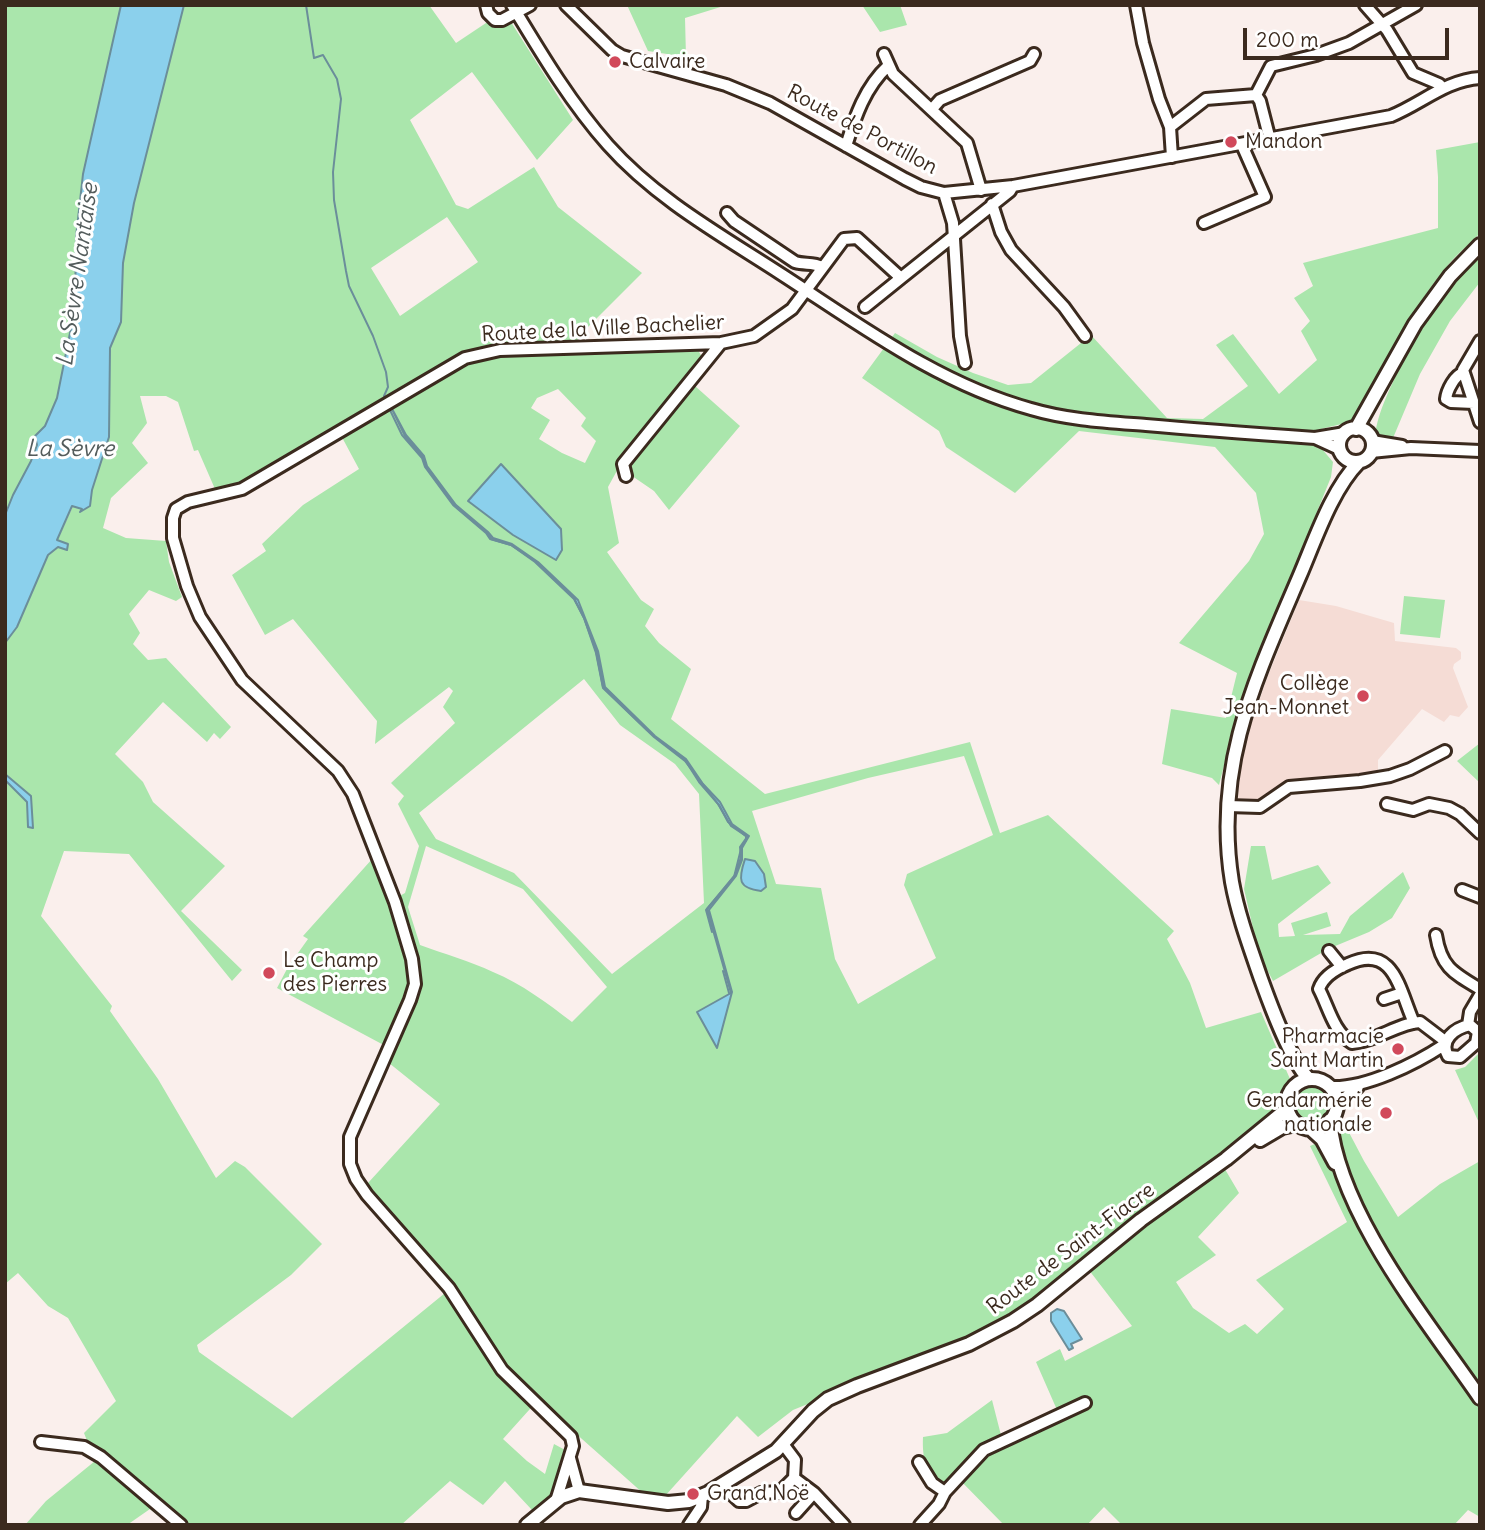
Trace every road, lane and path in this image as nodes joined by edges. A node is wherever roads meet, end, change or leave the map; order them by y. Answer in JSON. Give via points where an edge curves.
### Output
{"nodes":[{"id":1,"x":486,"y":5,"type":"edge"},
{"id":2,"x":1136,"y":5,"type":"edge"},
{"id":3,"x":1364,"y":5,"type":"edge"},
{"id":4,"x":1416,"y":5,"type":"edge"},
{"id":5,"x":569,"y":6,"type":"edge"},
{"id":6,"x":520,"y":7,"type":"edge"},
{"id":7,"x":1382,"y":23,"type":"junction"},
{"id":8,"x":884,"y":54,"type":"dead end"},
{"id":9,"x":1034,"y":54,"type":"dead end"},
{"id":10,"x":888,"y":66,"type":"junction"},
{"id":11,"x":1480,"y":78,"type":"edge"},
{"id":12,"x":1443,"y":88,"type":"junction"},
{"id":13,"x":1256,"y":96,"type":"junction"},
{"id":14,"x":932,"y":109,"type":"junction"},
{"id":15,"x":1170,"y":127,"type":"junction"},
{"id":16,"x":1270,"y":140,"type":"junction"},
{"id":17,"x":1242,"y":145,"type":"junction"},
{"id":18,"x":846,"y":146,"type":"junction"},
{"id":19,"x":1172,"y":157,"type":"junction"},
{"id":20,"x":1013,"y":186,"type":"junction"},
{"id":21,"x":981,"y":190,"type":"junction"},
{"id":22,"x":944,"y":193,"type":"junction"},
{"id":23,"x":992,"y":204,"type":"junction"},
{"id":24,"x":727,"y":213,"type":"dead end"},
{"id":25,"x":1204,"y":223,"type":"dead end"},
{"id":26,"x":953,"y":235,"type":"junction"},
{"id":27,"x":1480,"y":245,"type":"edge"},
{"id":28,"x":822,"y":267,"type":"junction"},
{"id":29,"x":901,"y":278,"type":"junction"},
{"id":30,"x":806,"y":290,"type":"junction"},
{"id":31,"x":865,"y":307,"type":"dead end"},
{"id":32,"x":1085,"y":336,"type":"dead end"},
{"id":33,"x":1480,"y":341,"type":"edge"},
{"id":34,"x":721,"y":343,"type":"junction"},
{"id":35,"x":965,"y":363,"type":"dead end"},
{"id":36,"x":1463,"y":373,"type":"junction"},
{"id":37,"x":1480,"y":384,"type":"edge"},
{"id":38,"x":1468,"y":388,"type":"junction"},
{"id":39,"x":1474,"y":403,"type":"junction"},
{"id":40,"x":1480,"y":422,"type":"edge"},
{"id":41,"x":1362,"y":437,"type":"junction"},
{"id":42,"x":1315,"y":438,"type":"junction"},
{"id":43,"x":1480,"y":451,"type":"edge"},
{"id":44,"x":1340,"y":452,"type":"junction"},
{"id":45,"x":1359,"y":462,"type":"junction"},
{"id":46,"x":626,"y":476,"type":"dead end"},
{"id":47,"x":1325,"y":518,"type":"junction"},
{"id":48,"x":1445,"y":751,"type":"dead end"},
{"id":49,"x":1387,"y":804,"type":"dead end"},
{"id":50,"x":1228,"y":806,"type":"junction"},
{"id":51,"x":1480,"y":833,"type":"edge"},
{"id":52,"x":1462,"y":890,"type":"dead end"},
{"id":53,"x":1480,"y":897,"type":"edge"},
{"id":54,"x":1436,"y":935,"type":"dead end"},
{"id":55,"x":1329,"y":951,"type":"dead end"},
{"id":56,"x":1342,"y":967,"type":"junction"},
{"id":57,"x":1480,"y":989,"type":"edge"},
{"id":58,"x":1402,"y":993,"type":"junction"},
{"id":59,"x":1480,"y":995,"type":"edge"},
{"id":60,"x":1268,"y":996,"type":"junction"},
{"id":61,"x":1384,"y":999,"type":"dead end"},
{"id":62,"x":1414,"y":1023,"type":"junction"},
{"id":63,"x":1476,"y":1033,"type":"edge"},
{"id":64,"x":1446,"y":1048,"type":"junction"},
{"id":65,"x":1309,"y":1079,"type":"junction"},
{"id":66,"x":1364,"y":1082,"type":"junction"},
{"id":67,"x":1293,"y":1087,"type":"junction"},
{"id":68,"x":1330,"y":1087,"type":"junction"},
{"id":69,"x":1336,"y":1105,"type":"junction"},
{"id":70,"x":1287,"y":1109,"type":"junction"},
{"id":71,"x":1330,"y":1120,"type":"junction"},
{"id":72,"x":1296,"y":1124,"type":"junction"},
{"id":73,"x":1311,"y":1129,"type":"junction"},
{"id":74,"x":1226,"y":1159,"type":"junction"},
{"id":75,"x":1349,"y":1188,"type":"junction"},
{"id":76,"x":1480,"y":1398,"type":"edge"},
{"id":77,"x":1084,"y":1403,"type":"dead end"},
{"id":78,"x":41,"y":1442,"type":"dead end"},
{"id":79,"x":783,"y":1444,"type":"junction"},
{"id":80,"x":569,"y":1458,"type":"junction"},
{"id":81,"x":919,"y":1462,"type":"dead end"},
{"id":82,"x":563,"y":1474,"type":"junction"},
{"id":83,"x":794,"y":1478,"type":"junction"},
{"id":84,"x":722,"y":1485,"type":"junction"},
{"id":85,"x":576,"y":1491,"type":"junction"},
{"id":86,"x":780,"y":1492,"type":"junction"},
{"id":87,"x":945,"y":1492,"type":"junction"},
{"id":88,"x":814,"y":1493,"type":"junction"},
{"id":89,"x":702,"y":1495,"type":"junction"},
{"id":90,"x":556,"y":1501,"type":"junction"},
{"id":91,"x":689,"y":1501,"type":"junction"},
{"id":92,"x":787,"y":1504,"type":"dead end"},
{"id":93,"x":796,"y":1513,"type":"dead end"},
{"id":94,"x":695,"y":1523,"type":"edge"},
{"id":95,"x":181,"y":1525,"type":"edge"},
{"id":96,"x":527,"y":1525,"type":"edge"},
{"id":97,"x":844,"y":1525,"type":"edge"},
{"id":98,"x":920,"y":1525,"type":"edge"}],
"edges":[{"from":1,"to":6,"type":"street","via":[[495,20]]},
{"from":2,"to":15,"type":"street"},
{"from":3,"to":7,"type":"street"},
{"from":4,"to":7,"type":"street"},
{"from":5,"to":18,"type":"street","name":"Route de Portillon","via":[[622,56],[750,94]]},
{"from":6,"to":30,"type":"street","via":[[550,67],[578,107],[638,175],[674,205]]},
{"from":7,"to":12,"type":"street","via":[[1413,72]]},
{"from":7,"to":13,"type":"street","via":[[1349,43],[1271,66]]},
{"from":8,"to":10,"type":"street"},
{"from":9,"to":14,"type":"street","via":[[1030,61],[940,100]]},
{"from":10,"to":14,"type":"street"},
{"from":10,"to":18,"type":"street","via":[[863,98]]},
{"from":11,"to":12,"type":"street","name":"Route de Portillon"},
{"from":12,"to":16,"type":"street","name":"Route de Portillon","via":[[1391,117]]},
{"from":13,"to":15,"type":"street","via":[[1206,99]]},
{"from":13,"to":16,"type":"street"},
{"from":14,"to":21,"type":"street","via":[[967,143]]},
{"from":15,"to":19,"type":"street"},
{"from":16,"to":17,"type":"street","name":"Route de Portillon"},
{"from":17,"to":19,"type":"street","name":"Route de Portillon"},
{"from":17,"to":25,"type":"street","via":[[1265,197]]},
{"from":18,"to":22,"type":"street","name":"Route de Portillon","via":[[921,187]]},
{"from":19,"to":20,"type":"street","name":"Route de Portillon"},
{"from":20,"to":21,"type":"street","name":"Route de Portillon"},
{"from":20,"to":23,"type":"street"},
{"from":21,"to":22,"type":"street","name":"Route de Portillon"},
{"from":22,"to":26,"type":"street"},
{"from":23,"to":26,"type":"street"},
{"from":23,"to":32,"type":"street","via":[[1011,250]]},
{"from":24,"to":28,"type":"street","via":[[795,262]]},
{"from":26,"to":29,"type":"street"},
{"from":26,"to":35,"type":"street"},
{"from":27,"to":41,"type":"main road","via":[[1415,324]]},
{"from":28,"to":29,"type":"street","name":"Route de la Ville Bachelier","via":[[839,243],[857,238]]},
{"from":28,"to":30,"type":"street","name":"Route de la Ville Bachelier"},
{"from":29,"to":31,"type":"street"},
{"from":30,"to":34,"type":"street","name":"Route de la Ville Bachelier","via":[[792,309],[754,336]]},
{"from":30,"to":42,"type":"street","via":[[956,382],[1032,410],[1097,421]]},
{"from":33,"to":36,"type":"street"},
{"from":34,"to":46,"type":"street","via":[[623,464]]},
{"from":34,"to":80,"type":"street","name":"Route de la Ville Bachelier","via":[[485,352],[453,364],[242,489],[176,509],[173,538],[200,617],[242,680],[348,783],[395,902],[412,959],[415,984],[410,1000],[350,1137],[350,1164],[356,1179],[449,1288],[502,1370],[571,1437]]},
{"from":36,"to":38,"type":"street"},
{"from":36,"to":39,"type":"street","via":[[1446,399]]},
{"from":37,"to":38,"type":"street"},
{"from":38,"to":39,"type":"street"},
{"from":39,"to":40,"type":"street"},
{"from":41,"to":42,"type":"street"},
{"from":41,"to":43,"type":"street","via":[[1411,448]]},
{"from":41,"to":44,"type":"main road","via":[[1339,441]]},
{"from":41,"to":45,"type":"main road","via":[[1368,457]]},
{"from":42,"to":44,"type":"street"},
{"from":44,"to":45,"type":"main road"},
{"from":44,"to":47,"type":"main road","via":[[1340,468]]},
{"from":45,"to":47,"type":"main road"},
{"from":47,"to":50,"type":"main road","via":[[1241,722]]},
{"from":48,"to":50,"type":"street","via":[[1390,776],[1289,788],[1259,807]]},
{"from":49,"to":51,"type":"street","via":[[1413,810],[1429,804],[1449,808]]},
{"from":50,"to":60,"type":"main road","via":[[1232,883]]},
{"from":52,"to":53,"type":"street"},
{"from":54,"to":57,"type":"street","via":[[1447,966]]},
{"from":55,"to":56,"type":"street"},
{"from":56,"to":58,"type":"street","via":[[1377,958],[1388,967]]},
{"from":56,"to":62,"type":"street","via":[[1319,989],[1346,1039],[1363,1042]]},
{"from":58,"to":61,"type":"street"},
{"from":58,"to":62,"type":"street"},
{"from":59,"to":63,"type":"street","via":[[1470,1012]]},
{"from":60,"to":65,"type":"main road"},
{"from":60,"to":67,"type":"main road"},
{"from":62,"to":64,"type":"street","via":[[1424,1025]]},
{"from":63,"to":64,"type":"street","via":[[1455,1032]]},
{"from":63,"to":64,"type":"street","via":[[1460,1057]]},
{"from":64,"to":66,"type":"street"},
{"from":65,"to":67,"type":"main road"},
{"from":65,"to":68,"type":"main road"},
{"from":66,"to":68,"type":"street"},
{"from":66,"to":69,"type":"street"},
{"from":67,"to":70,"type":"main road"},
{"from":68,"to":69,"type":"main road"},
{"from":69,"to":71,"type":"main road"},
{"from":70,"to":72,"type":"main road"},
{"from":70,"to":74,"type":"main road","name":"Route de Saint-Fiacre"},
{"from":71,"to":73,"type":"main road"},
{"from":71,"to":75,"type":"main road"},
{"from":72,"to":73,"type":"main road"},
{"from":72,"to":74,"type":"main road","name":"Route de Saint-Fiacre","via":[[1282,1127]]},
{"from":73,"to":75,"type":"main road"},
{"from":74,"to":79,"type":"main road","name":"Route de Saint-Fiacre","via":[[1013,1321],[968,1344],[839,1393],[813,1410]]},
{"from":75,"to":76,"type":"main road","via":[[1387,1262]]},
{"from":77,"to":87,"type":"street","via":[[984,1450]]},
{"from":78,"to":95,"type":"street","via":[[84,1447],[101,1457]]},
{"from":79,"to":83,"type":"street","via":[[795,1460]]},
{"from":79,"to":84,"type":"main road","name":"Route de Saint-Fiacre"},
{"from":80,"to":82,"type":"street"},
{"from":80,"to":85,"type":"street"},
{"from":81,"to":87,"type":"street","via":[[932,1483]]},
{"from":82,"to":85,"type":"street"},
{"from":82,"to":90,"type":"street"},
{"from":83,"to":86,"type":"street"},
{"from":83,"to":88,"type":"street"},
{"from":84,"to":86,"type":"street","via":[[738,1501]]},
{"from":84,"to":89,"type":"main road","name":"Route de Saint-Fiacre"},
{"from":85,"to":90,"type":"main road"},
{"from":85,"to":91,"type":"main road","name":"Route de Saint-Fiacre","via":[[668,1503]]},
{"from":86,"to":92,"type":"street"},
{"from":87,"to":98,"type":"street"},
{"from":88,"to":93,"type":"street"},
{"from":88,"to":97,"type":"street"},
{"from":89,"to":91,"type":"main road","name":"Route de Saint-Fiacre"},
{"from":89,"to":94,"type":"street"},
{"from":90,"to":96,"type":"main road"},
{"from":91,"to":94,"type":"street"}]}
